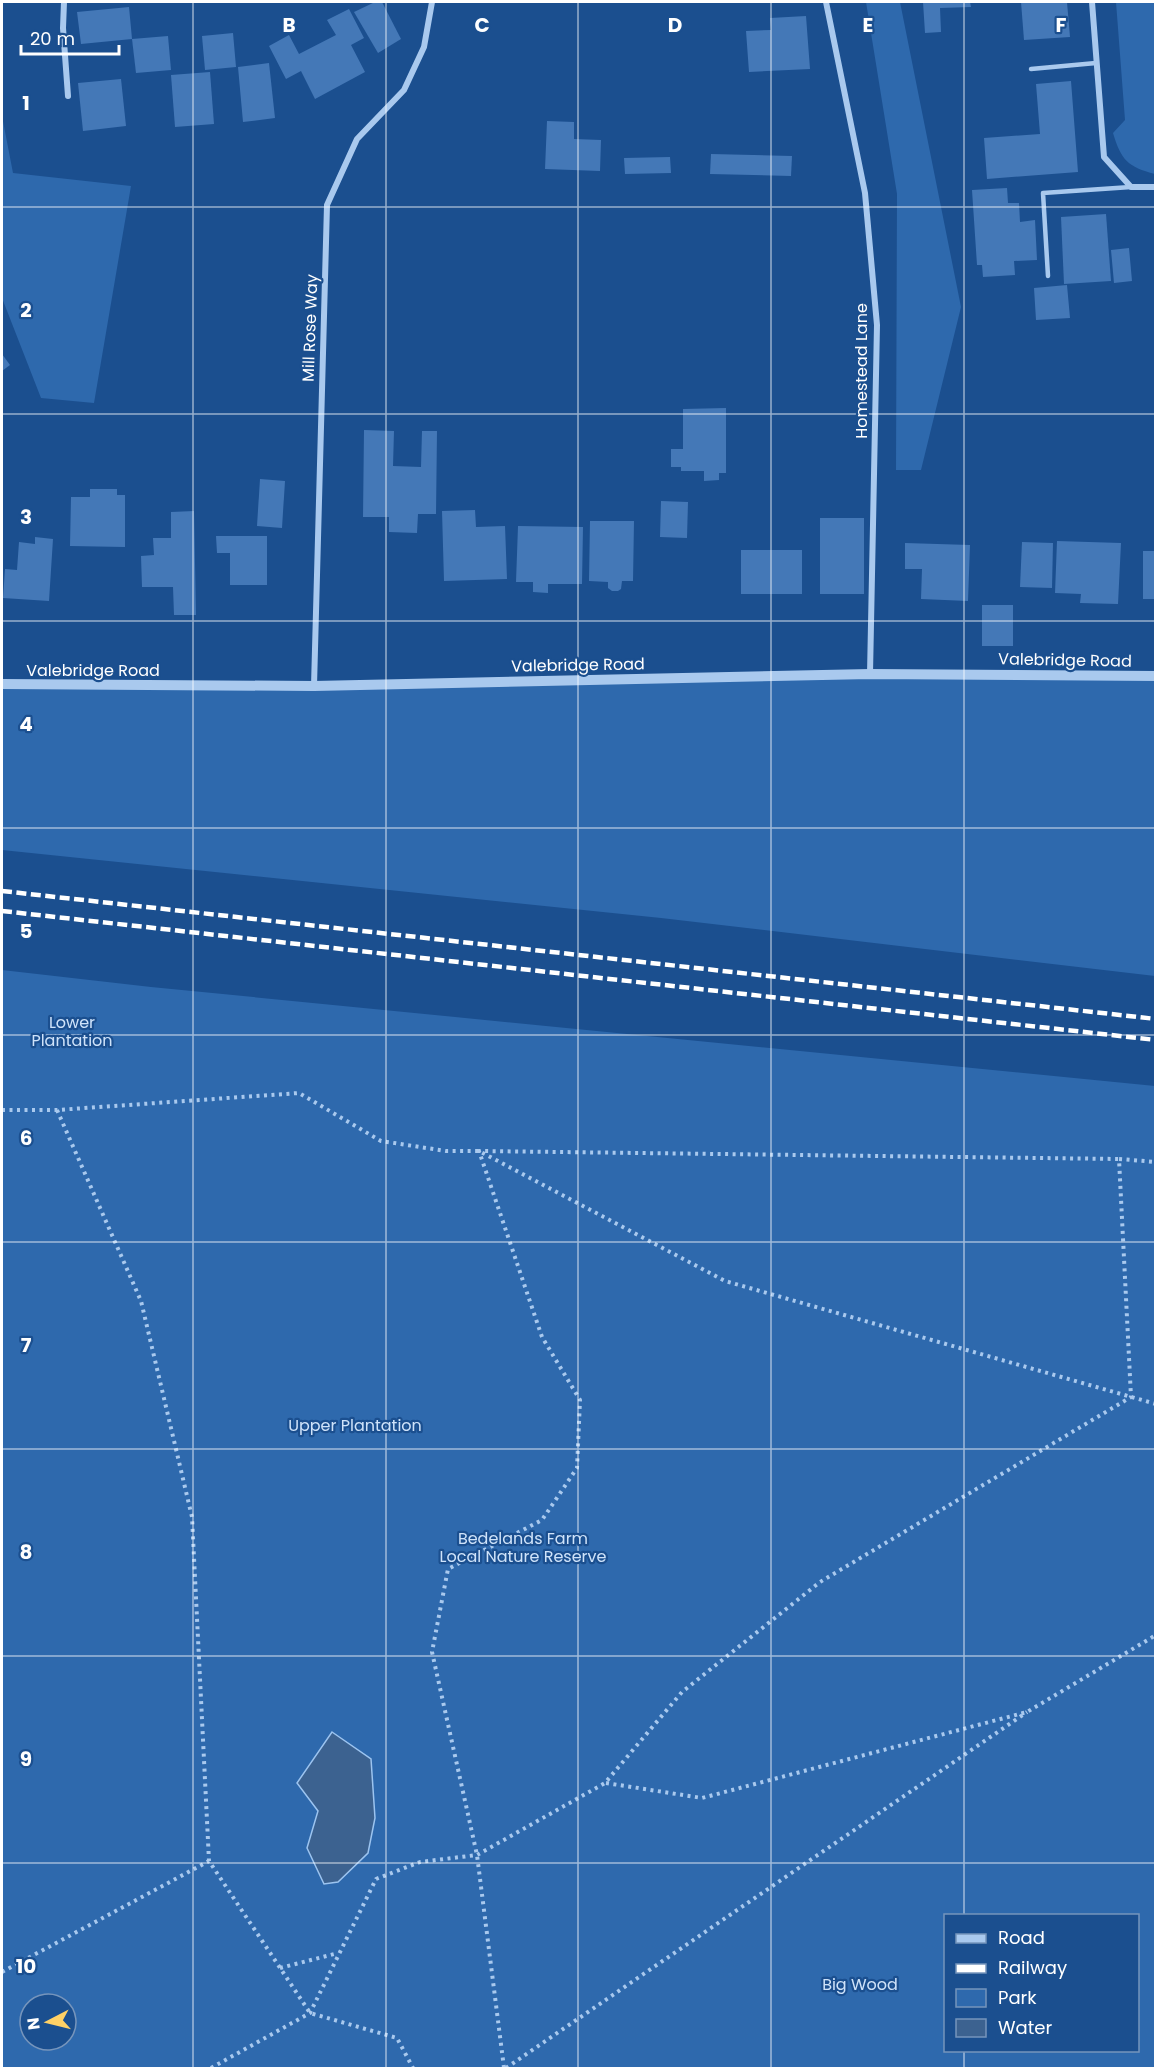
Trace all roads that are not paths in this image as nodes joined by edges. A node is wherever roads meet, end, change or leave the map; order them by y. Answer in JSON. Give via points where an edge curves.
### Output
{"nodes":[{"id":1,"x":64,"y":2,"type":"edge"},
{"id":2,"x":432,"y":2,"type":"edge"},
{"id":3,"x":826,"y":2,"type":"edge"},
{"id":4,"x":1092,"y":2,"type":"edge"},
{"id":5,"x":1096,"y":63,"type":"junction"},
{"id":6,"x":1031,"y":69,"type":"dead end"},
{"id":7,"x":68,"y":96,"type":"dead end"},
{"id":8,"x":1131,"y":187,"type":"junction"},
{"id":9,"x":1155,"y":187,"type":"edge"},
{"id":10,"x":1048,"y":276,"type":"dead end"},
{"id":11,"x":870,"y":674,"type":"junction"},
{"id":12,"x":1155,"y":676,"type":"edge"},
{"id":13,"x":2,"y":684,"type":"edge"},
{"id":14,"x":314,"y":686,"type":"junction"}],
"edges":[{"from":1,"to":7,"type":"street"},
{"from":2,"to":14,"type":"street","name":"Mill Rose Way","via":[[424,47],[404,90],[357,139],[327,205]]},
{"from":3,"to":11,"type":"street","name":"Homestead Lane","via":[[865,193],[877,325]]},
{"from":4,"to":5,"type":"street"},
{"from":5,"to":6,"type":"lane"},
{"from":5,"to":8,"type":"street","via":[[1104,157]]},
{"from":8,"to":9,"type":"street"},
{"from":8,"to":10,"type":"lane","via":[[1043,193]]},
{"from":11,"to":12,"type":"street","name":"Valebridge Road"},
{"from":11,"to":14,"type":"street","name":"Valebridge Road"},
{"from":13,"to":14,"type":"street","name":"Valebridge Road"}]}
